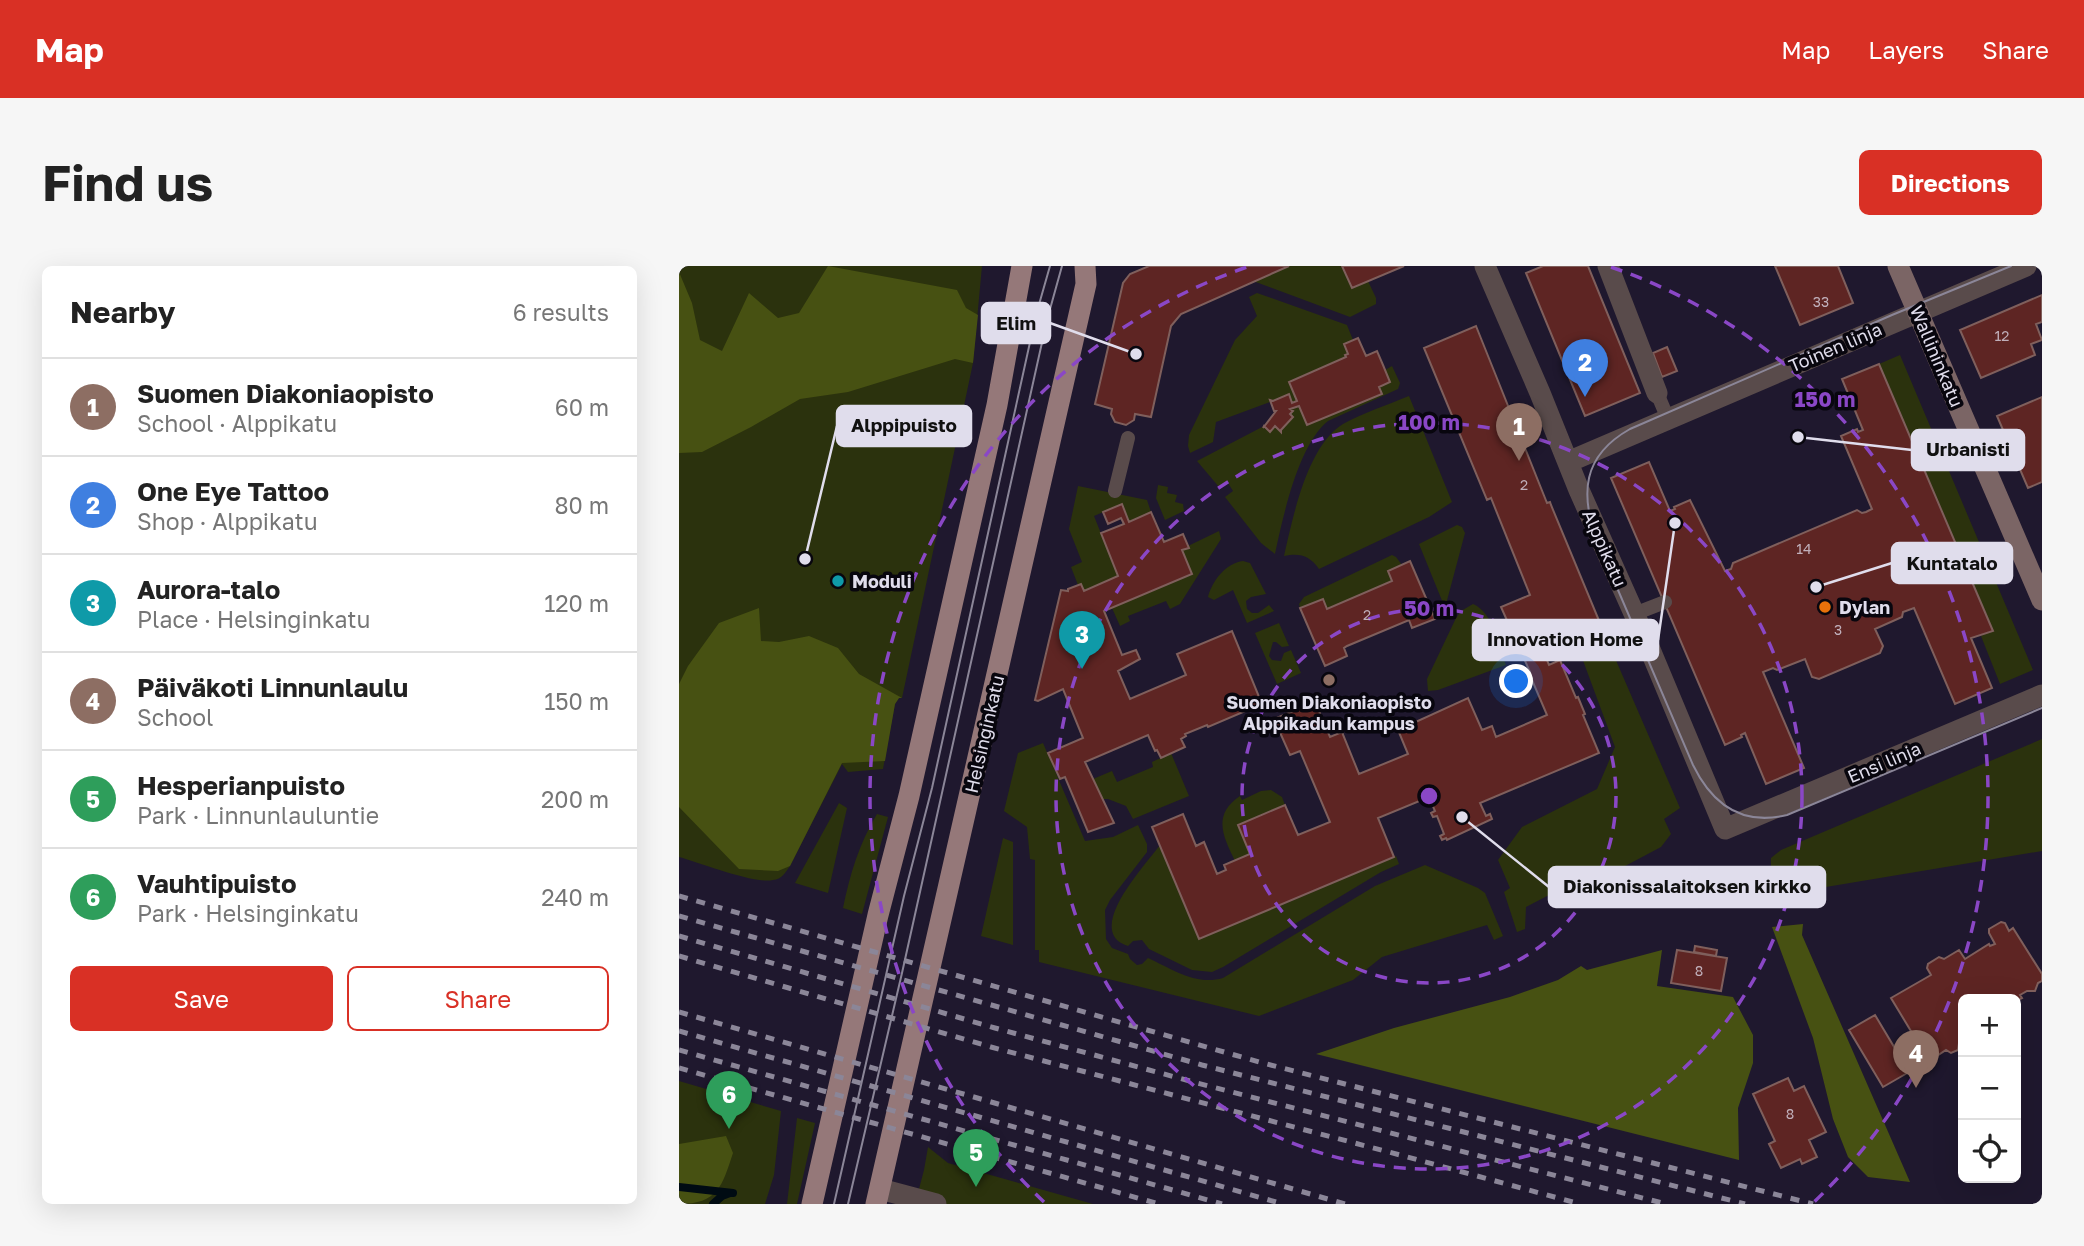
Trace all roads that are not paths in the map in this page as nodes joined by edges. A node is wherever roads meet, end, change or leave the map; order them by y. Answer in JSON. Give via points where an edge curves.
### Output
{"nodes":[{"id":1,"x":1022,"y":266,"type":"edge"},
{"id":2,"x":1485,"y":266,"type":"edge"},
{"id":3,"x":1608,"y":266,"type":"edge"},
{"id":4,"x":1898,"y":266,"type":"edge"},
{"id":5,"x":2026,"y":266,"type":"edge"},
{"id":6,"x":1089,"y":272,"type":"edge"},
{"id":7,"x":1918,"y":312,"type":"junction"},
{"id":8,"x":1657,"y":393,"type":"joint"},
{"id":9,"x":1668,"y":419,"type":"junction"},
{"id":10,"x":1128,"y":438,"type":"dead end"},
{"id":11,"x":1567,"y":461,"type":"junction"},
{"id":12,"x":1115,"y":491,"type":"dead end"},
{"id":13,"x":2042,"y":600,"type":"edge"},
{"id":14,"x":1665,"y":602,"type":"dead end"},
{"id":15,"x":1635,"y":614,"type":"junction"},
{"id":16,"x":2042,"y":695,"type":"edge"},
{"id":17,"x":1725,"y":829,"type":"joint"},
{"id":18,"x":878,"y":1196,"type":"edge"},
{"id":19,"x":812,"y":1204,"type":"edge"},
{"id":20,"x":936,"y":1204,"type":"edge"}],
"edges":[{"from":1,"to":19,"type":"main road","via":[[997,405]]},
{"from":2,"to":11,"type":"street","name":"Alppikatu"},
{"from":3,"to":8,"type":"street"},
{"from":4,"to":7,"type":"main road","name":"Wallininkatu"},
{"from":5,"to":7,"type":"street","name":"Toinen linja"},
{"from":6,"to":18,"type":"main road","name":"Helsinginkatu"},
{"from":7,"to":9,"type":"street","name":"Toinen linja"},
{"from":7,"to":13,"type":"main road","name":"Wallininkatu"},
{"from":8,"to":9,"type":"lane"},
{"from":9,"to":11,"type":"street","name":"Toinen linja"},
{"from":10,"to":12,"type":"lane"},
{"from":11,"to":15,"type":"street","name":"Alppikatu"},
{"from":14,"to":15,"type":"lane"},
{"from":15,"to":17,"type":"street","name":"Alppikatu"},
{"from":16,"to":17,"type":"street","name":"Ensi linja"},
{"from":18,"to":20,"type":"street"}]}
